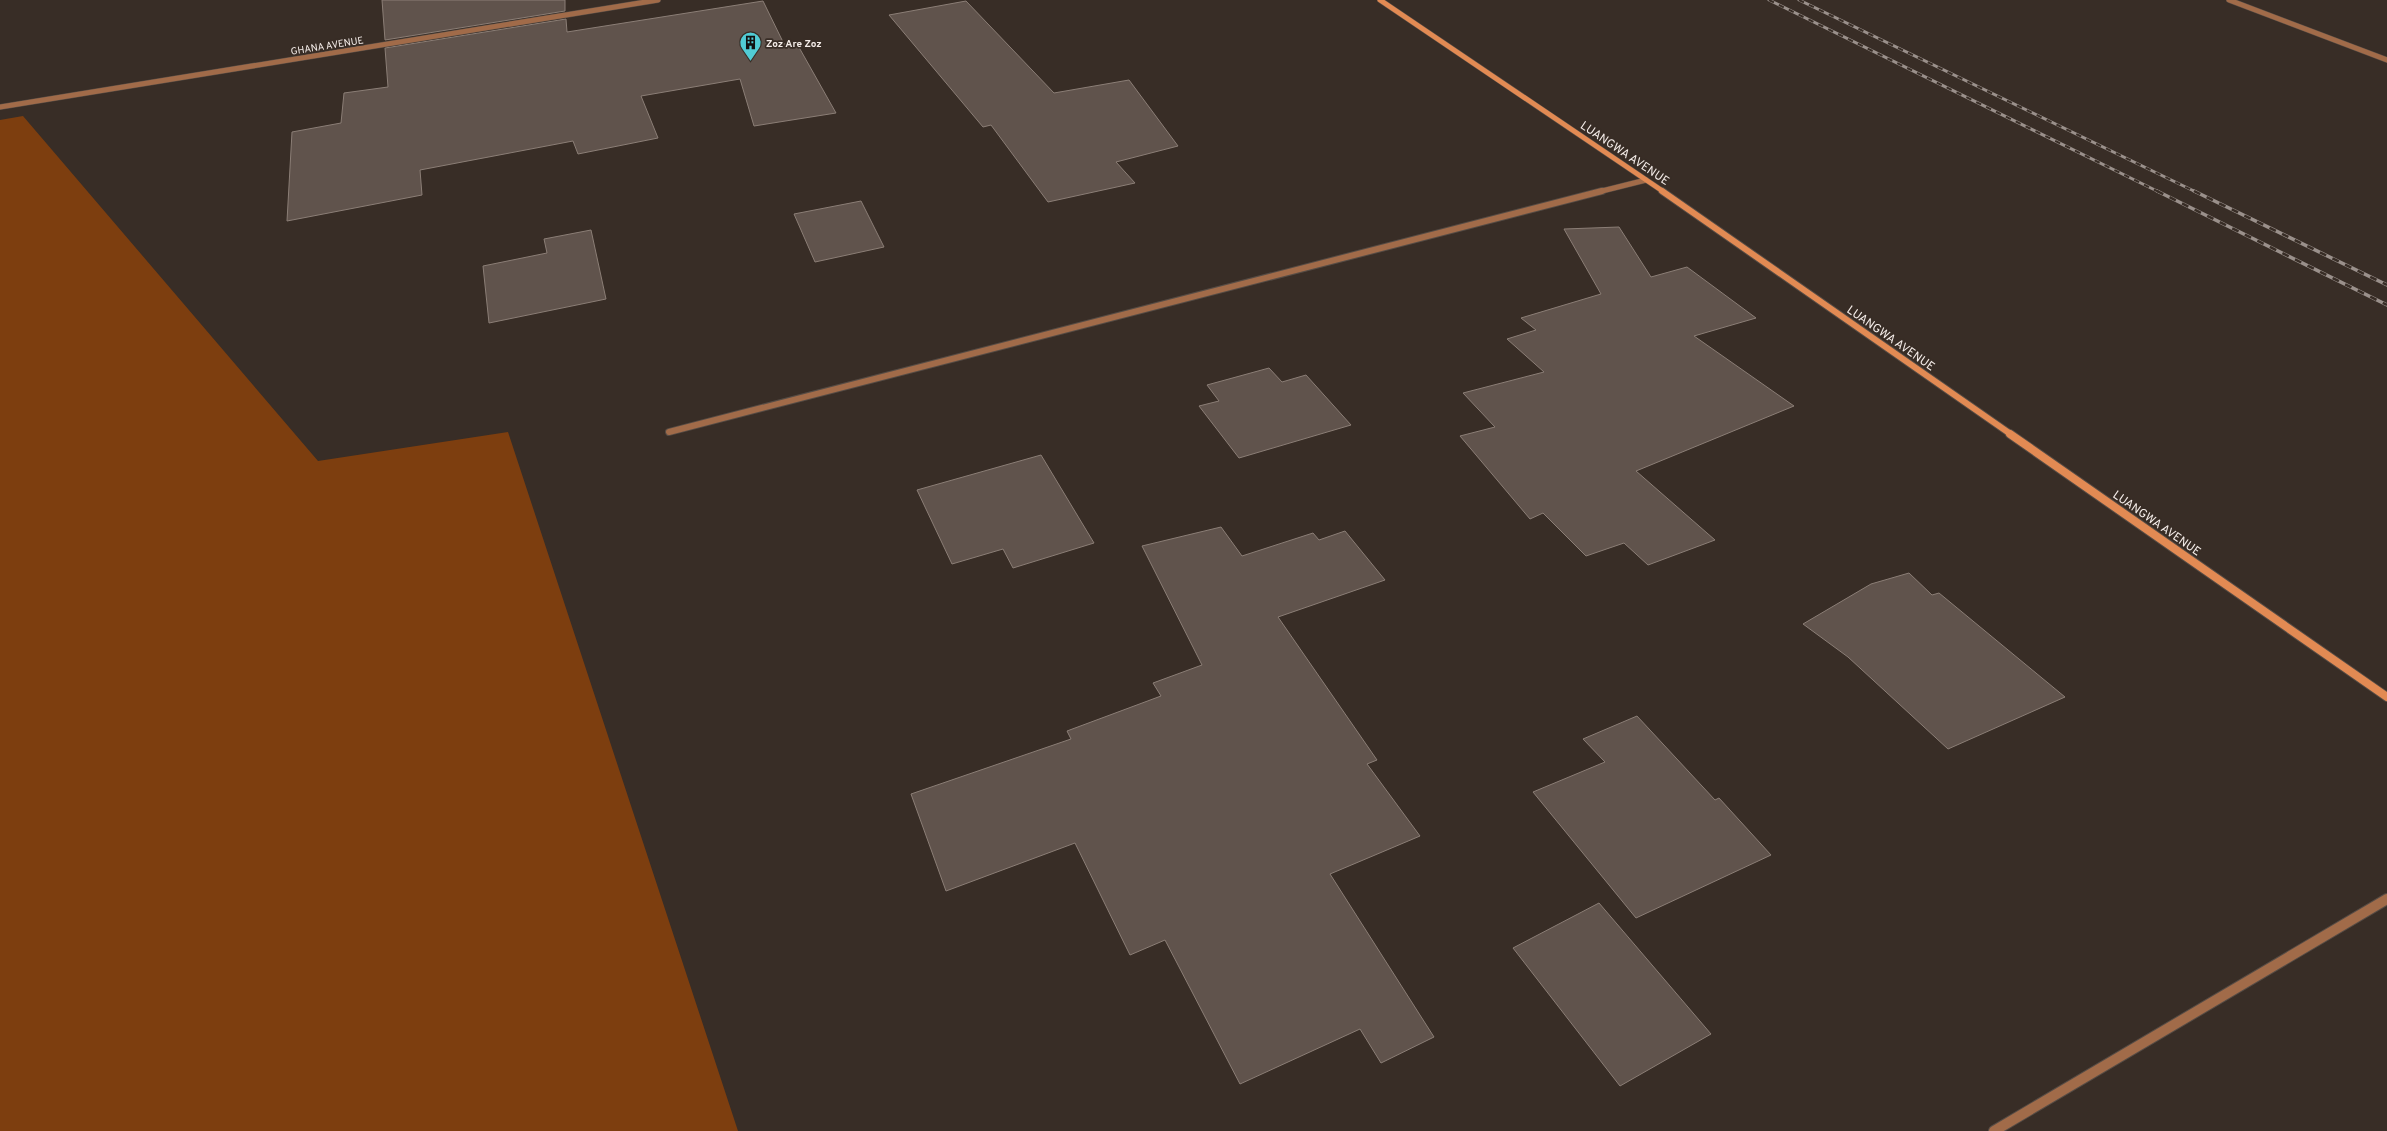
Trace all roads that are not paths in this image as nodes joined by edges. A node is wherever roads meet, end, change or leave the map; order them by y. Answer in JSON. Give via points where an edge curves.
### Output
{"nodes":[{"id":1,"x":658,"y":0,"type":"edge"},
{"id":2,"x":1380,"y":0,"type":"edge"},
{"id":3,"x":2229,"y":0,"type":"edge"},
{"id":4,"x":2387,"y":60,"type":"edge"},
{"id":5,"x":0,"y":107,"type":"edge"},
{"id":6,"x":1646,"y":180,"type":"junction"},
{"id":7,"x":669,"y":432,"type":"dead end"},
{"id":8,"x":2387,"y":697,"type":"edge"},
{"id":9,"x":2387,"y":899,"type":"edge"},
{"id":10,"x":1994,"y":1131,"type":"edge"}],
"edges":[{"from":1,"to":5,"type":"street","name":"GHANA AVENUE"},
{"from":2,"to":6,"type":"main road","name":"LUANGWA AVENUE"},
{"from":3,"to":4,"type":"street"},
{"from":6,"to":7,"type":"street"},
{"from":6,"to":8,"type":"main road","name":"LUANGWA AVENUE"},
{"from":9,"to":10,"type":"street"}]}
